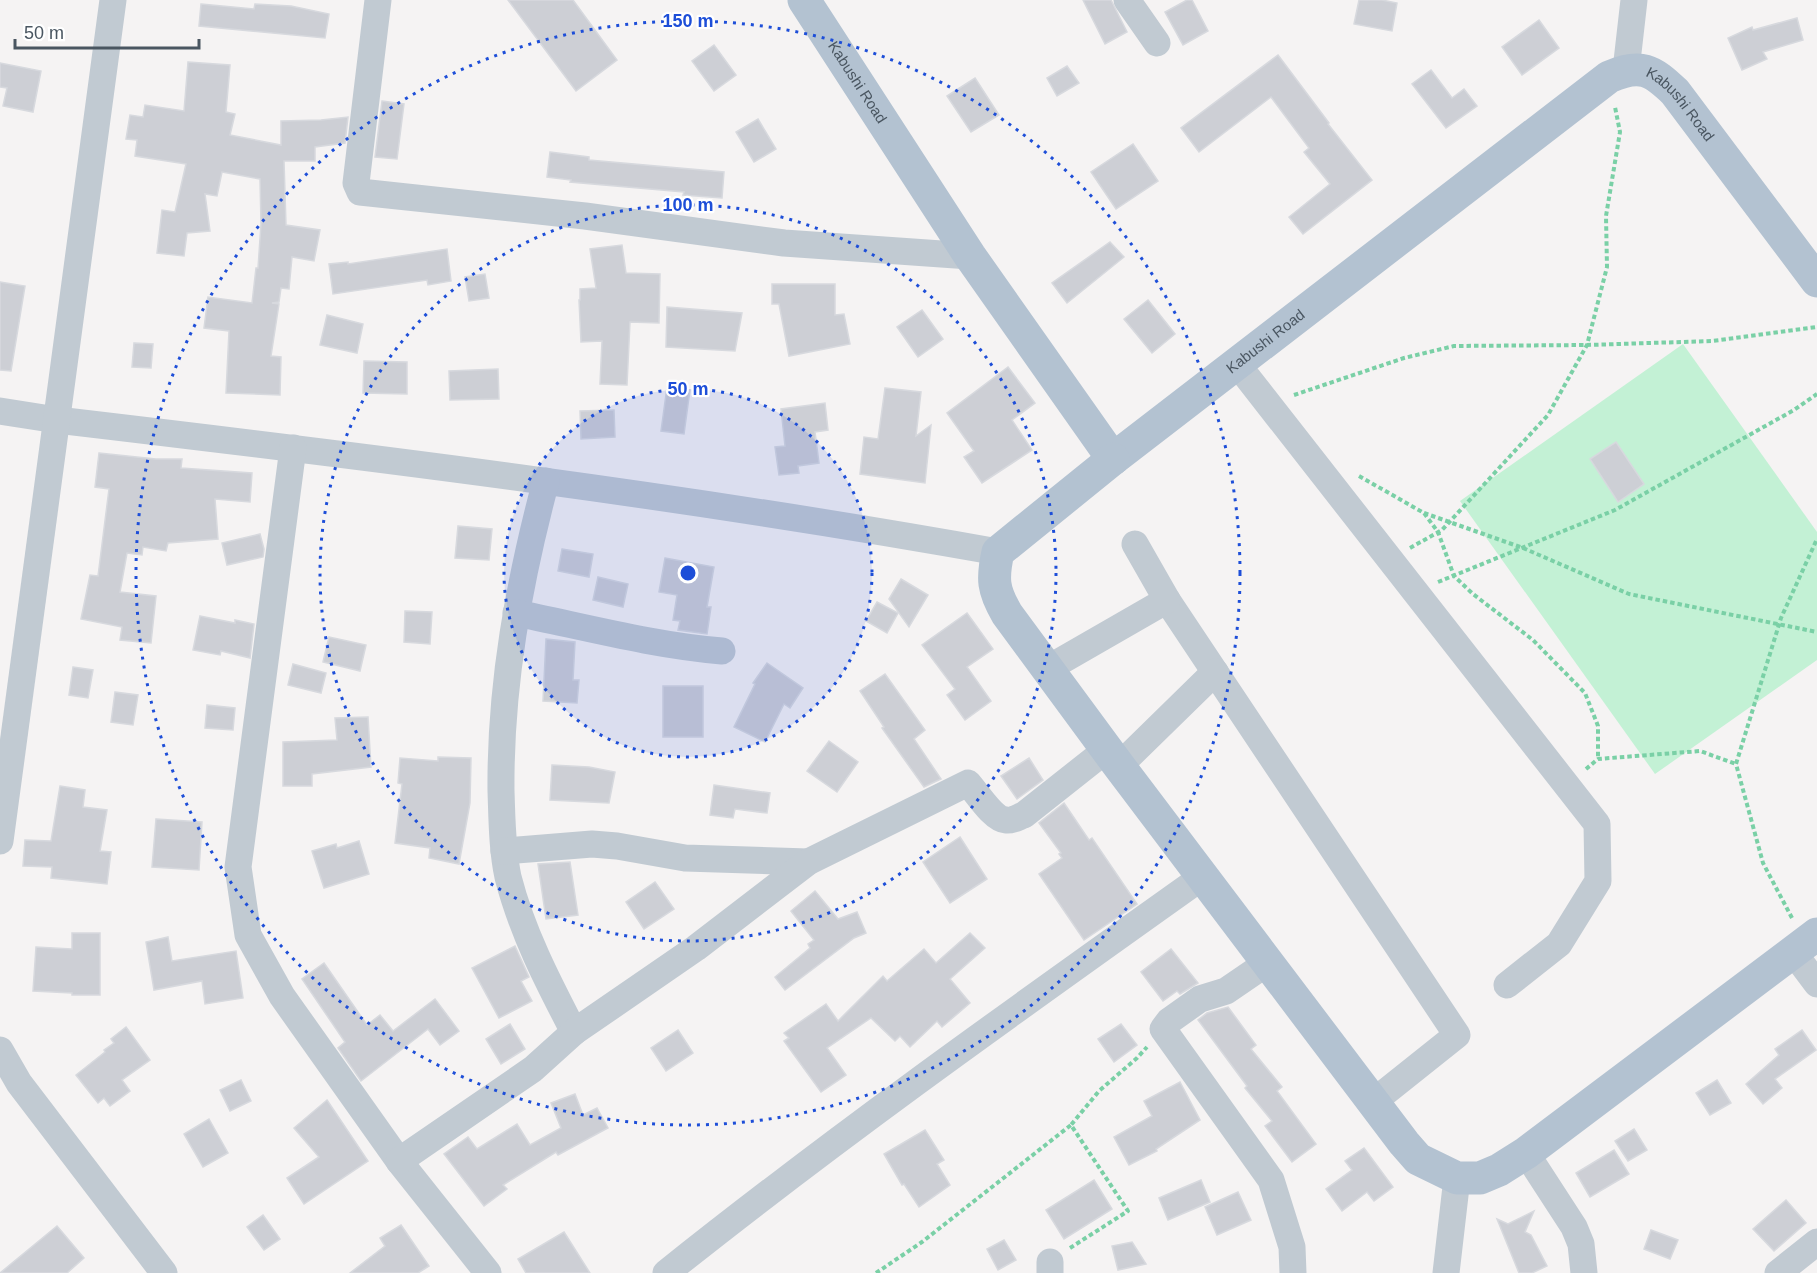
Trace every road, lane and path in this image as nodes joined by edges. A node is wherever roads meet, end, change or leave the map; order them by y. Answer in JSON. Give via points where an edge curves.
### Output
{"nodes":[{"id":1,"x":113,"y":0,"type":"edge"},
{"id":2,"x":378,"y":0,"type":"edge"},
{"id":3,"x":804,"y":0,"type":"edge"},
{"id":4,"x":1127,"y":0,"type":"edge"},
{"id":5,"x":1634,"y":0,"type":"edge"},
{"id":6,"x":1157,"y":43,"type":"dead end"},
{"id":7,"x":1618,"y":74,"type":"junction"},
{"id":8,"x":970,"y":256,"type":"junction"},
{"id":9,"x":1817,"y":281,"type":"edge"},
{"id":10,"x":1817,"y":327,"type":"edge"},
{"id":11,"x":1587,"y":345,"type":"junction"},
{"id":12,"x":1237,"y":364,"type":"junction"},
{"id":13,"x":1817,"y":394,"type":"edge"},
{"id":14,"x":1268,"y":405,"type":"junction"},
{"id":15,"x":0,"y":411,"type":"edge"},
{"id":16,"x":57,"y":420,"type":"junction"},
{"id":17,"x":293,"y":448,"type":"junction"},
{"id":18,"x":1113,"y":459,"type":"junction"},
{"id":19,"x":1320,"y":470,"type":"junction"},
{"id":20,"x":546,"y":481,"type":"junction"},
{"id":21,"x":1424,"y":513,"type":"junction"},
{"id":22,"x":1450,"y":521,"type":"junction"},
{"id":23,"x":1438,"y":532,"type":"junction"},
{"id":24,"x":1817,"y":539,"type":"edge"},
{"id":25,"x":1135,"y":544,"type":"dead end"},
{"id":26,"x":1523,"y":548,"type":"junction"},
{"id":27,"x":998,"y":552,"type":"junction"},
{"id":28,"x":1390,"y":560,"type":"junction"},
{"id":29,"x":1454,"y":576,"type":"junction"},
{"id":30,"x":1415,"y":592,"type":"junction"},
{"id":31,"x":1167,"y":600,"type":"junction"},
{"id":32,"x":516,"y":613,"type":"junction"},
{"id":33,"x":1780,"y":624,"type":"junction"},
{"id":34,"x":1817,"y":632,"type":"edge"},
{"id":35,"x":722,"y":651,"type":"dead end"},
{"id":36,"x":1047,"y":669,"type":"junction"},
{"id":37,"x":1215,"y":672,"type":"junction"},
{"id":38,"x":1112,"y":758,"type":"junction"},
{"id":39,"x":1598,"y":759,"type":"junction"},
{"id":40,"x":1736,"y":764,"type":"junction"},
{"id":41,"x":1567,"y":785,"type":"junction"},
{"id":42,"x":0,"y":841,"type":"edge"},
{"id":43,"x":504,"y":851,"type":"junction"},
{"id":44,"x":808,"y":861,"type":"junction"},
{"id":45,"x":1202,"y":877,"type":"junction"},
{"id":46,"x":1805,"y":943,"type":"edge"},
{"id":47,"x":1267,"y":963,"type":"junction"},
{"id":48,"x":1817,"y":984,"type":"edge"},
{"id":49,"x":1507,"y":985,"type":"dead end"},
{"id":50,"x":1163,"y":1029,"type":"junction"},
{"id":51,"x":574,"y":1032,"type":"junction"},
{"id":52,"x":0,"y":1050,"type":"edge"},
{"id":53,"x":1373,"y":1102,"type":"junction"},
{"id":54,"x":1071,"y":1125,"type":"junction"},
{"id":55,"x":1526,"y":1153,"type":"junction"},
{"id":56,"x":399,"y":1161,"type":"junction"},
{"id":57,"x":1458,"y":1178,"type":"junction"},
{"id":58,"x":1817,"y":1242,"type":"edge"},
{"id":59,"x":1050,"y":1268,"type":"edge"},
{"id":60,"x":164,"y":1273,"type":"edge"},
{"id":61,"x":488,"y":1273,"type":"edge"},
{"id":62,"x":666,"y":1273,"type":"edge"},
{"id":63,"x":876,"y":1273,"type":"edge"},
{"id":64,"x":1293,"y":1273,"type":"edge"},
{"id":65,"x":1446,"y":1273,"type":"edge"},
{"id":66,"x":1584,"y":1273,"type":"edge"},
{"id":67,"x":1778,"y":1273,"type":"edge"}],
"edges":[{"from":1,"to":16,"type":"street"},
{"from":2,"to":8,"type":"street","via":[[356,183],[360,192],[585,216],[784,243]]},
{"from":3,"to":8,"type":"main road","name":"Kabushi Road"},
{"from":4,"to":6,"type":"street"},
{"from":5,"to":7,"type":"street"},
{"from":7,"to":9,"type":"main road","name":"Kabushi Road","via":[[1642,70],[1658,75],[1675,92]]},
{"from":7,"to":11,"type":"path","via":[[1620,132],[1606,216],[1607,267]]},
{"from":7,"to":12,"type":"main road","name":"Kabushi Road"},
{"from":8,"to":18,"type":"main road","name":"Kabushi Road"},
{"from":10,"to":11,"type":"path","via":[[1712,341]]},
{"from":11,"to":14,"type":"path","via":[[1454,346],[1404,358]]},
{"from":11,"to":22,"type":"path","via":[[1548,415]]},
{"from":12,"to":14,"type":"street"},
{"from":12,"to":18,"type":"main road","name":"Kabushi Road"},
{"from":13,"to":26,"type":"path","via":[[1615,510]]},
{"from":14,"to":19,"type":"street"},
{"from":15,"to":16,"type":"street"},
{"from":16,"to":17,"type":"street"},
{"from":16,"to":42,"type":"street"},
{"from":17,"to":20,"type":"street"},
{"from":17,"to":56,"type":"street","via":[[238,867],[248,935],[282,996]]},
{"from":18,"to":27,"type":"main road"},
{"from":19,"to":21,"type":"path","via":[[1352,471]]},
{"from":19,"to":28,"type":"street"},
{"from":20,"to":27,"type":"street"},
{"from":20,"to":32,"type":"street"},
{"from":21,"to":22,"type":"path"},
{"from":21,"to":23,"type":"path"},
{"from":22,"to":23,"type":"path"},
{"from":22,"to":26,"type":"path"},
{"from":23,"to":28,"type":"path"},
{"from":23,"to":29,"type":"path"},
{"from":24,"to":33,"type":"path"},
{"from":25,"to":31,"type":"street"},
{"from":26,"to":29,"type":"path"},
{"from":26,"to":33,"type":"path","via":[[1629,594]]},
{"from":27,"to":36,"type":"main road","via":[[993,573],[996,595]]},
{"from":28,"to":30,"type":"street"},
{"from":29,"to":30,"type":"path"},
{"from":29,"to":39,"type":"path","via":[[1533,640],[1585,693],[1598,726]]},
{"from":30,"to":41,"type":"street"},
{"from":31,"to":36,"type":"street"},
{"from":31,"to":37,"type":"street"},
{"from":32,"to":35,"type":"street","via":[[632,639]]},
{"from":32,"to":43,"type":"street","via":[[504,696],[501,752]]},
{"from":33,"to":34,"type":"path"},
{"from":33,"to":40,"type":"path"},
{"from":36,"to":38,"type":"main road"},
{"from":37,"to":38,"type":"street"},
{"from":37,"to":53,"type":"street","via":[[1456,1035]]},
{"from":38,"to":44,"type":"street","via":[[1014,819],[996,817],[968,783]]},
{"from":38,"to":45,"type":"main road"},
{"from":39,"to":40,"type":"path","via":[[1700,751]]},
{"from":39,"to":41,"type":"path"},
{"from":40,"to":46,"type":"path","via":[[1764,863]]},
{"from":41,"to":49,"type":"street","via":[[1598,824],[1598,881],[1558,944]]},
{"from":43,"to":44,"type":"street","via":[[592,844],[685,858]]},
{"from":43,"to":51,"type":"street","via":[[520,915]]},
{"from":44,"to":51,"type":"street","via":[[696,948]]},
{"from":45,"to":47,"type":"main road"},
{"from":45,"to":62,"type":"street","via":[[928,1072]]},
{"from":46,"to":48,"type":"street"},
{"from":46,"to":55,"type":"main road"},
{"from":47,"to":50,"type":"street","via":[[1226,991],[1200,999]]},
{"from":47,"to":53,"type":"main road"},
{"from":50,"to":54,"type":"path","via":[[1099,1091]]},
{"from":50,"to":64,"type":"street","via":[[1271,1180],[1292,1247]]},
{"from":51,"to":56,"type":"street","via":[[533,1068]]},
{"from":52,"to":60,"type":"street","via":[[19,1083]]},
{"from":53,"to":57,"type":"main road","via":[[1418,1159]]},
{"from":54,"to":59,"type":"path","via":[[1128,1211],[1090,1233]]},
{"from":54,"to":63,"type":"path","via":[[922,1242]]},
{"from":55,"to":57,"type":"main road","via":[[1480,1178]]},
{"from":55,"to":66,"type":"street","via":[[1574,1227],[1581,1244]]},
{"from":56,"to":61,"type":"street"},
{"from":57,"to":65,"type":"street"},
{"from":58,"to":67,"type":"street"}]}
